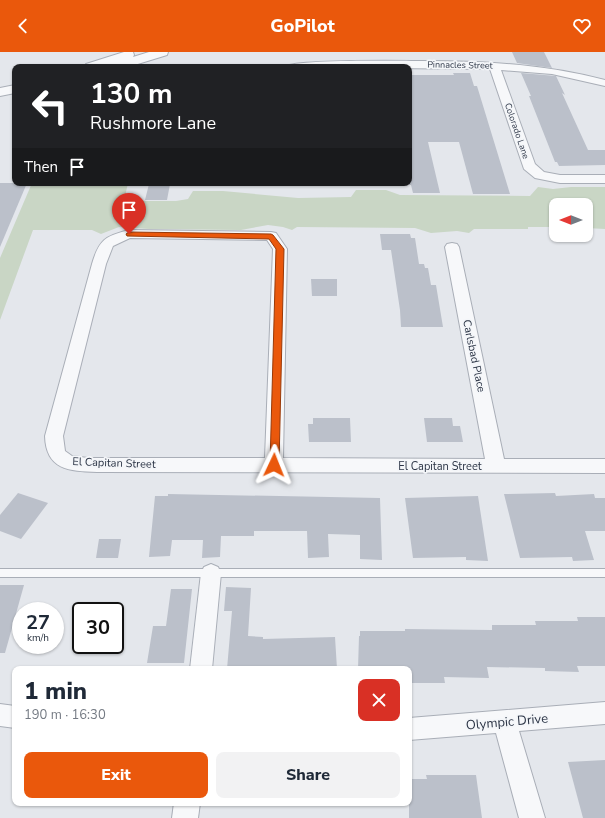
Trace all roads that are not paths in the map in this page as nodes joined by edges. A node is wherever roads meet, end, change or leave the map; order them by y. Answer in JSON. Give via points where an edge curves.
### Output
{"nodes":[{"id":1,"x":136,"y":52,"type":"edge"},
{"id":2,"x":162,"y":52,"type":"edge"},
{"id":3,"x":418,"y":52,"type":"edge"},
{"id":4,"x":434,"y":52,"type":"edge"},
{"id":5,"x":100,"y":64,"type":"edge"},
{"id":6,"x":124,"y":64,"type":"edge"},
{"id":7,"x":412,"y":64,"type":"edge"},
{"id":8,"x":421,"y":64,"type":"junction"},
{"id":9,"x":438,"y":64,"type":"junction"},
{"id":10,"x":494,"y":65,"type":"junction"},
{"id":11,"x":605,"y":83,"type":"edge"},
{"id":12,"x":12,"y":90,"type":"edge"},
{"id":13,"x":0,"y":92,"type":"edge"},
{"id":14,"x":12,"y":98,"type":"edge"},
{"id":15,"x":0,"y":100,"type":"edge"},
{"id":16,"x":605,"y":180,"type":"edge"},
{"id":17,"x":452,"y":247,"type":"dead end"},
{"id":18,"x":274,"y":465,"type":"junction"},
{"id":19,"x":496,"y":466,"type":"junction"},
{"id":20,"x":605,"y":466,"type":"edge"},
{"id":21,"x":0,"y":573,"type":"edge"},
{"id":22,"x":211,"y":573,"type":"junction"},
{"id":23,"x":605,"y":573,"type":"edge"},
{"id":24,"x":201,"y":666,"type":"edge"},
{"id":25,"x":605,"y":714,"type":"edge"},
{"id":26,"x":0,"y":715,"type":"edge"},
{"id":27,"x":12,"y":717,"type":"edge"},
{"id":28,"x":505,"y":722,"type":"junction"},
{"id":29,"x":412,"y":729,"type":"edge"},
{"id":30,"x":187,"y":806,"type":"edge"},
{"id":31,"x":185,"y":818,"type":"edge"},
{"id":32,"x":532,"y":818,"type":"edge"}],
"edges":[{"from":1,"to":5,"type":"street"},
{"from":2,"to":6,"type":"street"},
{"from":3,"to":8,"type":"street"},
{"from":4,"to":9,"type":"street"},
{"from":7,"to":8,"type":"street","name":"Pinnacles Street"},
{"from":8,"to":9,"type":"street","name":"Pinnacles Street"},
{"from":9,"to":10,"type":"street","name":"Pinnacles Street"},
{"from":10,"to":11,"type":"street","name":"Pinnacles Street","via":[[542,70]]},
{"from":10,"to":16,"type":"street","name":"Colorado Lane","via":[[529,166],[540,175],[560,179]]},
{"from":12,"to":13,"type":"street"},
{"from":14,"to":15,"type":"street"},
{"from":17,"to":19,"type":"street","name":"Carlsbad Place"},
{"from":18,"to":18,"type":"street","name":"El Capitan Street","via":[[280,249],[271,236],[129,234],[105,245],[54,436],[53,448],[58,458],[97,465]]},
{"from":18,"to":19,"type":"street","name":"El Capitan Street"},
{"from":19,"to":20,"type":"street","name":"El Capitan Street"},
{"from":21,"to":22,"type":"lane"},
{"from":22,"to":23,"type":"lane"},
{"from":22,"to":24,"type":"street"},
{"from":25,"to":28,"type":"street","name":"Olympic Drive"},
{"from":26,"to":27,"type":"street"},
{"from":28,"to":29,"type":"street","name":"Olympic Drive"},
{"from":28,"to":32,"type":"street"},
{"from":30,"to":31,"type":"street"}]}
